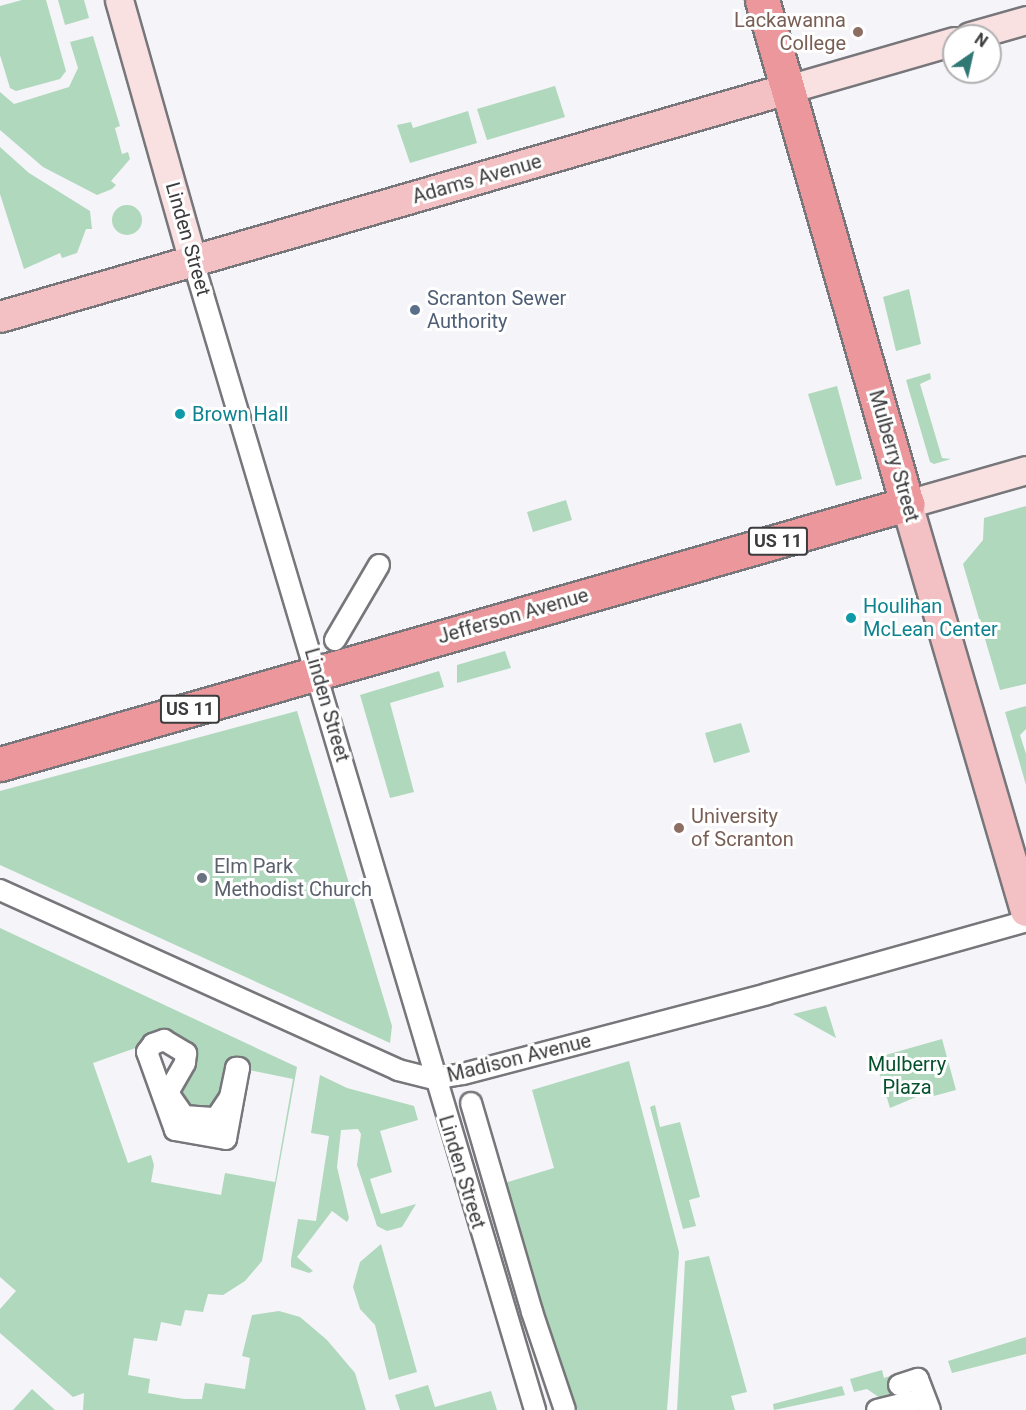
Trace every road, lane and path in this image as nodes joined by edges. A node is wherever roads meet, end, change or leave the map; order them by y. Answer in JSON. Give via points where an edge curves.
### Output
{"nodes":[{"id":1,"x":119,"y":0,"type":"edge"},
{"id":2,"x":762,"y":0,"type":"edge"},
{"id":3,"x":1026,"y":20,"type":"edge"},
{"id":4,"x":1002,"y":27,"type":"edge"},
{"id":5,"x":942,"y":44,"type":"edge"},
{"id":6,"x":788,"y":89,"type":"junction"},
{"id":7,"x":190,"y":249,"type":"junction"},
{"id":8,"x":0,"y":317,"type":"edge"},
{"id":9,"x":1026,"y":470,"type":"edge"},
{"id":10,"x":908,"y":504,"type":"junction"},
{"id":11,"x":380,"y":565,"type":"dead end"},
{"id":12,"x":335,"y":640,"type":"dead end"},
{"id":13,"x":318,"y":672,"type":"junction"},
{"id":14,"x":0,"y":764,"type":"edge"},
{"id":15,"x":0,"y":890,"type":"edge"},
{"id":16,"x":1026,"y":911,"type":"edge"},
{"id":17,"x":1026,"y":921,"type":"edge"},
{"id":18,"x":236,"y":1068,"type":"joint"},
{"id":19,"x":434,"y":1079,"type":"junction"},
{"id":20,"x":471,"y":1103,"type":"dead end"},
{"id":21,"x":927,"y":1404,"type":"edge"},
{"id":22,"x":535,"y":1410,"type":"edge"},
{"id":23,"x":565,"y":1410,"type":"edge"},
{"id":24,"x":877,"y":1410,"type":"edge"}],
"edges":[{"from":1,"to":7,"type":"main road","name":"Linden Street"},
{"from":2,"to":6,"type":"highway","name":"Mulberry Street"},
{"from":3,"to":4,"type":"main road"},
{"from":5,"to":6,"type":"main road","name":"Adams Avenue"},
{"from":6,"to":7,"type":"main road","name":"Adams Avenue"},
{"from":6,"to":10,"type":"highway","name":"Mulberry Street"},
{"from":7,"to":8,"type":"main road","name":"Adams Avenue"},
{"from":7,"to":13,"type":"street","name":"Linden Street"},
{"from":9,"to":10,"type":"main road","name":"Jefferson Avenue"},
{"from":10,"to":13,"type":"highway","name":"Jefferson Avenue","number":"US 11"},
{"from":10,"to":16,"type":"main road","name":"Mulberry Street"},
{"from":11,"to":12,"type":"street"},
{"from":13,"to":14,"type":"highway","name":"Jefferson Avenue","number":"US 11"},
{"from":13,"to":19,"type":"street","name":"Linden Street"},
{"from":15,"to":19,"type":"street","name":"Madison Avenue","via":[[398,1070]]},
{"from":17,"to":19,"type":"street","name":"Madison Avenue","via":[[767,994]]},
{"from":18,"to":18,"type":"street","via":[[230,1097],[222,1112],[210,1120],[196,1119],[184,1116],[168,1092],[185,1063],[186,1053],[164,1040],[153,1044],[147,1052],[175,1130],[195,1134],[226,1139]]},
{"from":19,"to":22,"type":"street","name":"Linden Street"},
{"from":20,"to":23,"type":"street"},
{"from":21,"to":24,"type":"street","via":[[901,1394]]}]}
